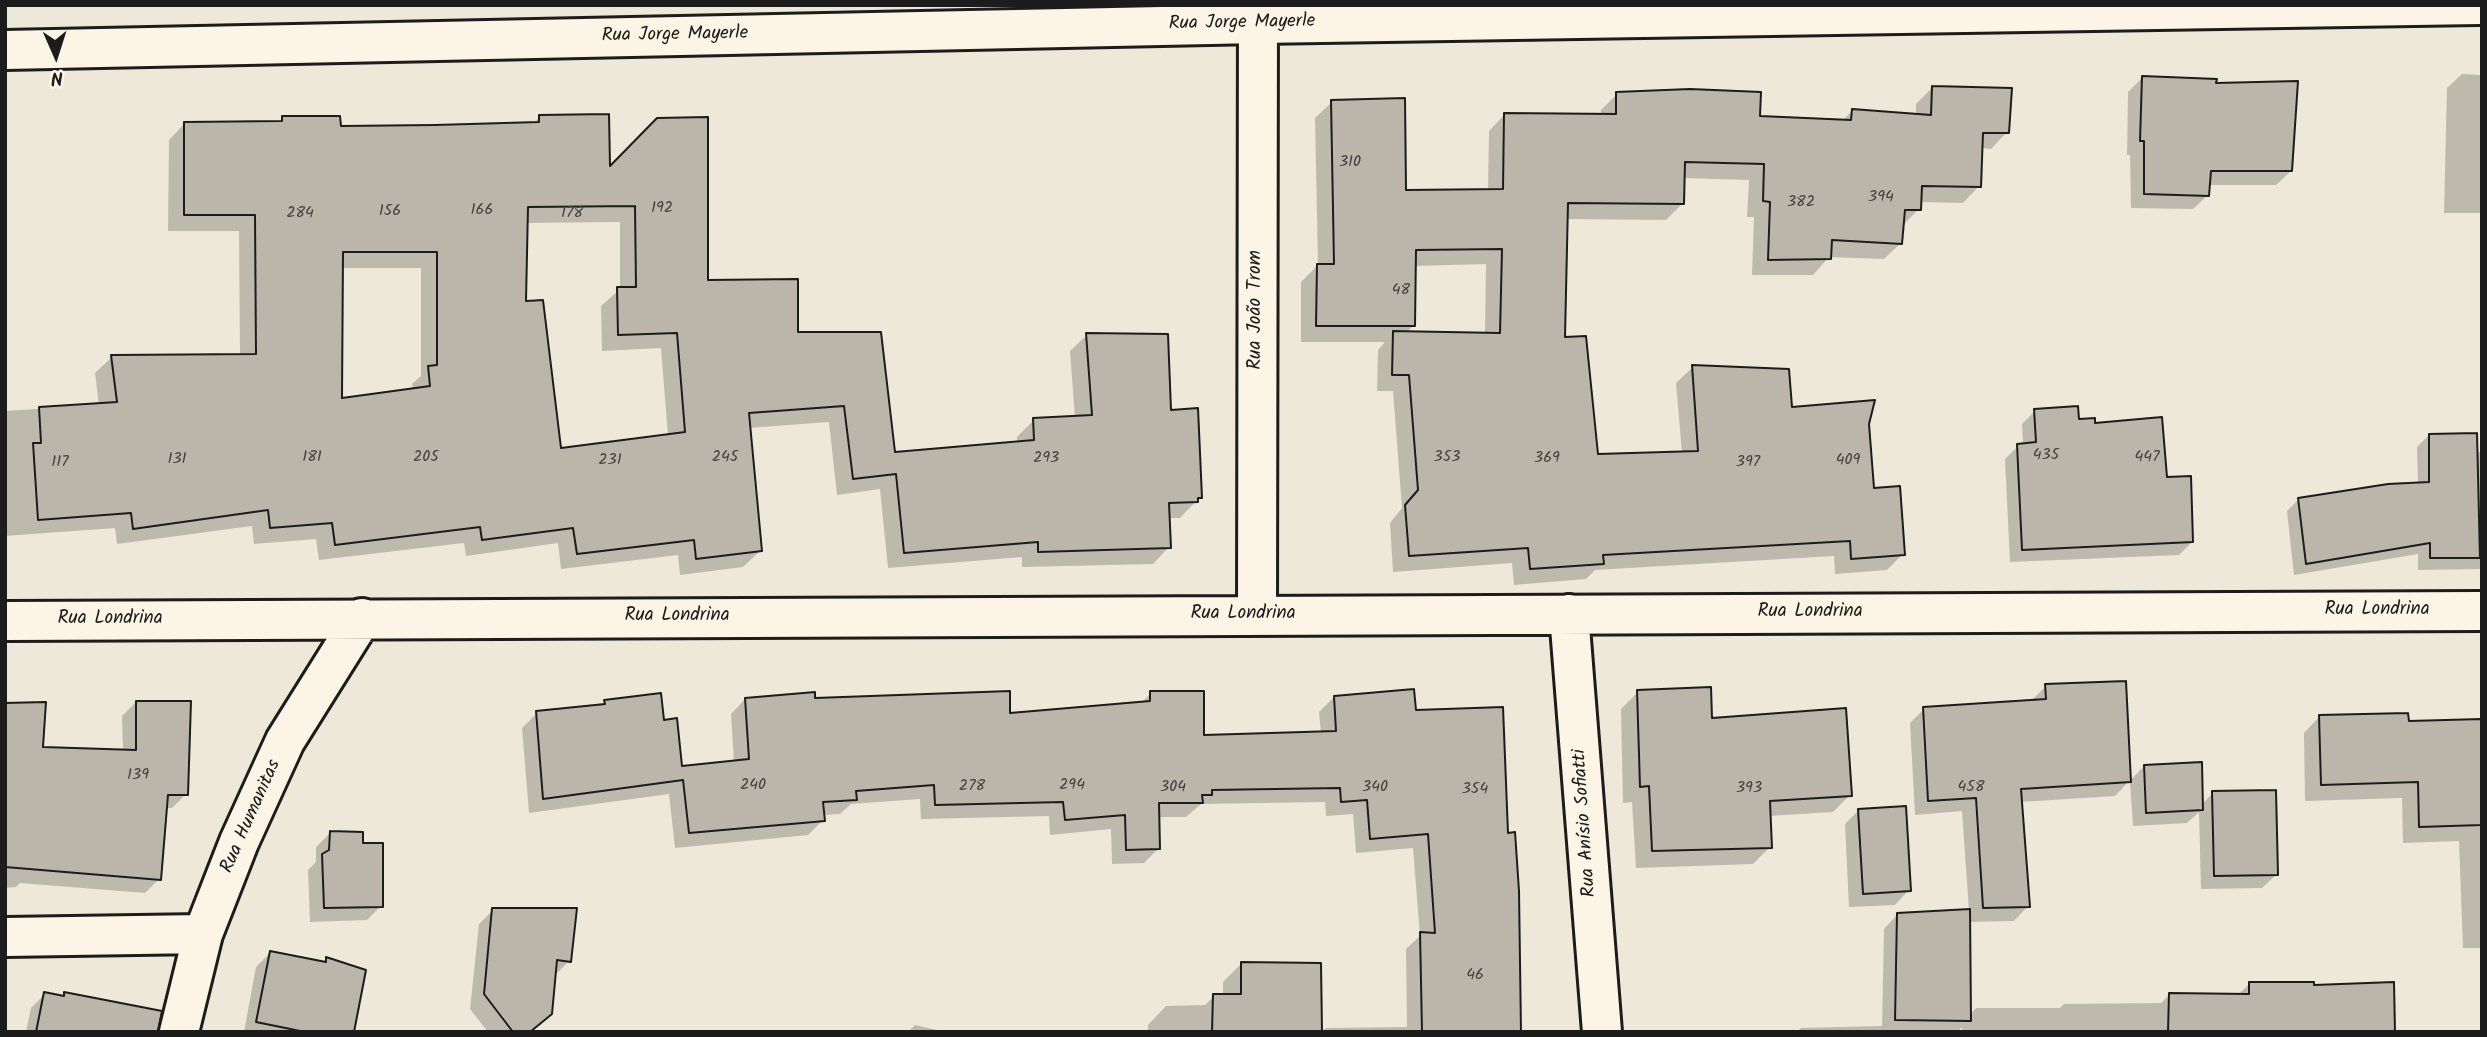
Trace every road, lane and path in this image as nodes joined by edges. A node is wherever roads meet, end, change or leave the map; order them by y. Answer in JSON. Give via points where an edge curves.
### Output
{"nodes":[{"id":1,"x":2479,"y":5,"type":"edge"},
{"id":2,"x":1258,"y":15,"type":"edge"},
{"id":3,"x":5,"y":50,"type":"edge"},
{"id":4,"x":2482,"y":611,"type":"edge"},
{"id":5,"x":1569,"y":614,"type":"junction"},
{"id":6,"x":1256,"y":615,"type":"junction"},
{"id":7,"x":362,"y":618,"type":"junction"},
{"id":8,"x":5,"y":621,"type":"edge"},
{"id":9,"x":203,"y":934,"type":"junction"},
{"id":10,"x":5,"y":937,"type":"edge"},
{"id":11,"x":179,"y":1032,"type":"edge"},
{"id":12,"x":1602,"y":1032,"type":"edge"}],
"edges":[{"from":1,"to":2,"type":"street","name":"Rua Jorge Mayerle"},
{"from":2,"to":3,"type":"street","name":"Rua Jorge Mayerle"},
{"from":2,"to":6,"type":"street","name":"Rua João Trom"},
{"from":4,"to":5,"type":"street","name":"Rua Londrina"},
{"from":5,"to":6,"type":"street","name":"Rua Londrina"},
{"from":5,"to":12,"type":"street","name":"Rua Anísio Sofiatti"},
{"from":6,"to":7,"type":"street","name":"Rua Londrina"},
{"from":7,"to":8,"type":"street","name":"Rua Londrina"},
{"from":7,"to":9,"type":"street","name":"Rua Humanitas","via":[[285,741]]},
{"from":9,"to":10,"type":"street"},
{"from":9,"to":11,"type":"street","name":"Rua Humanitas"}]}
